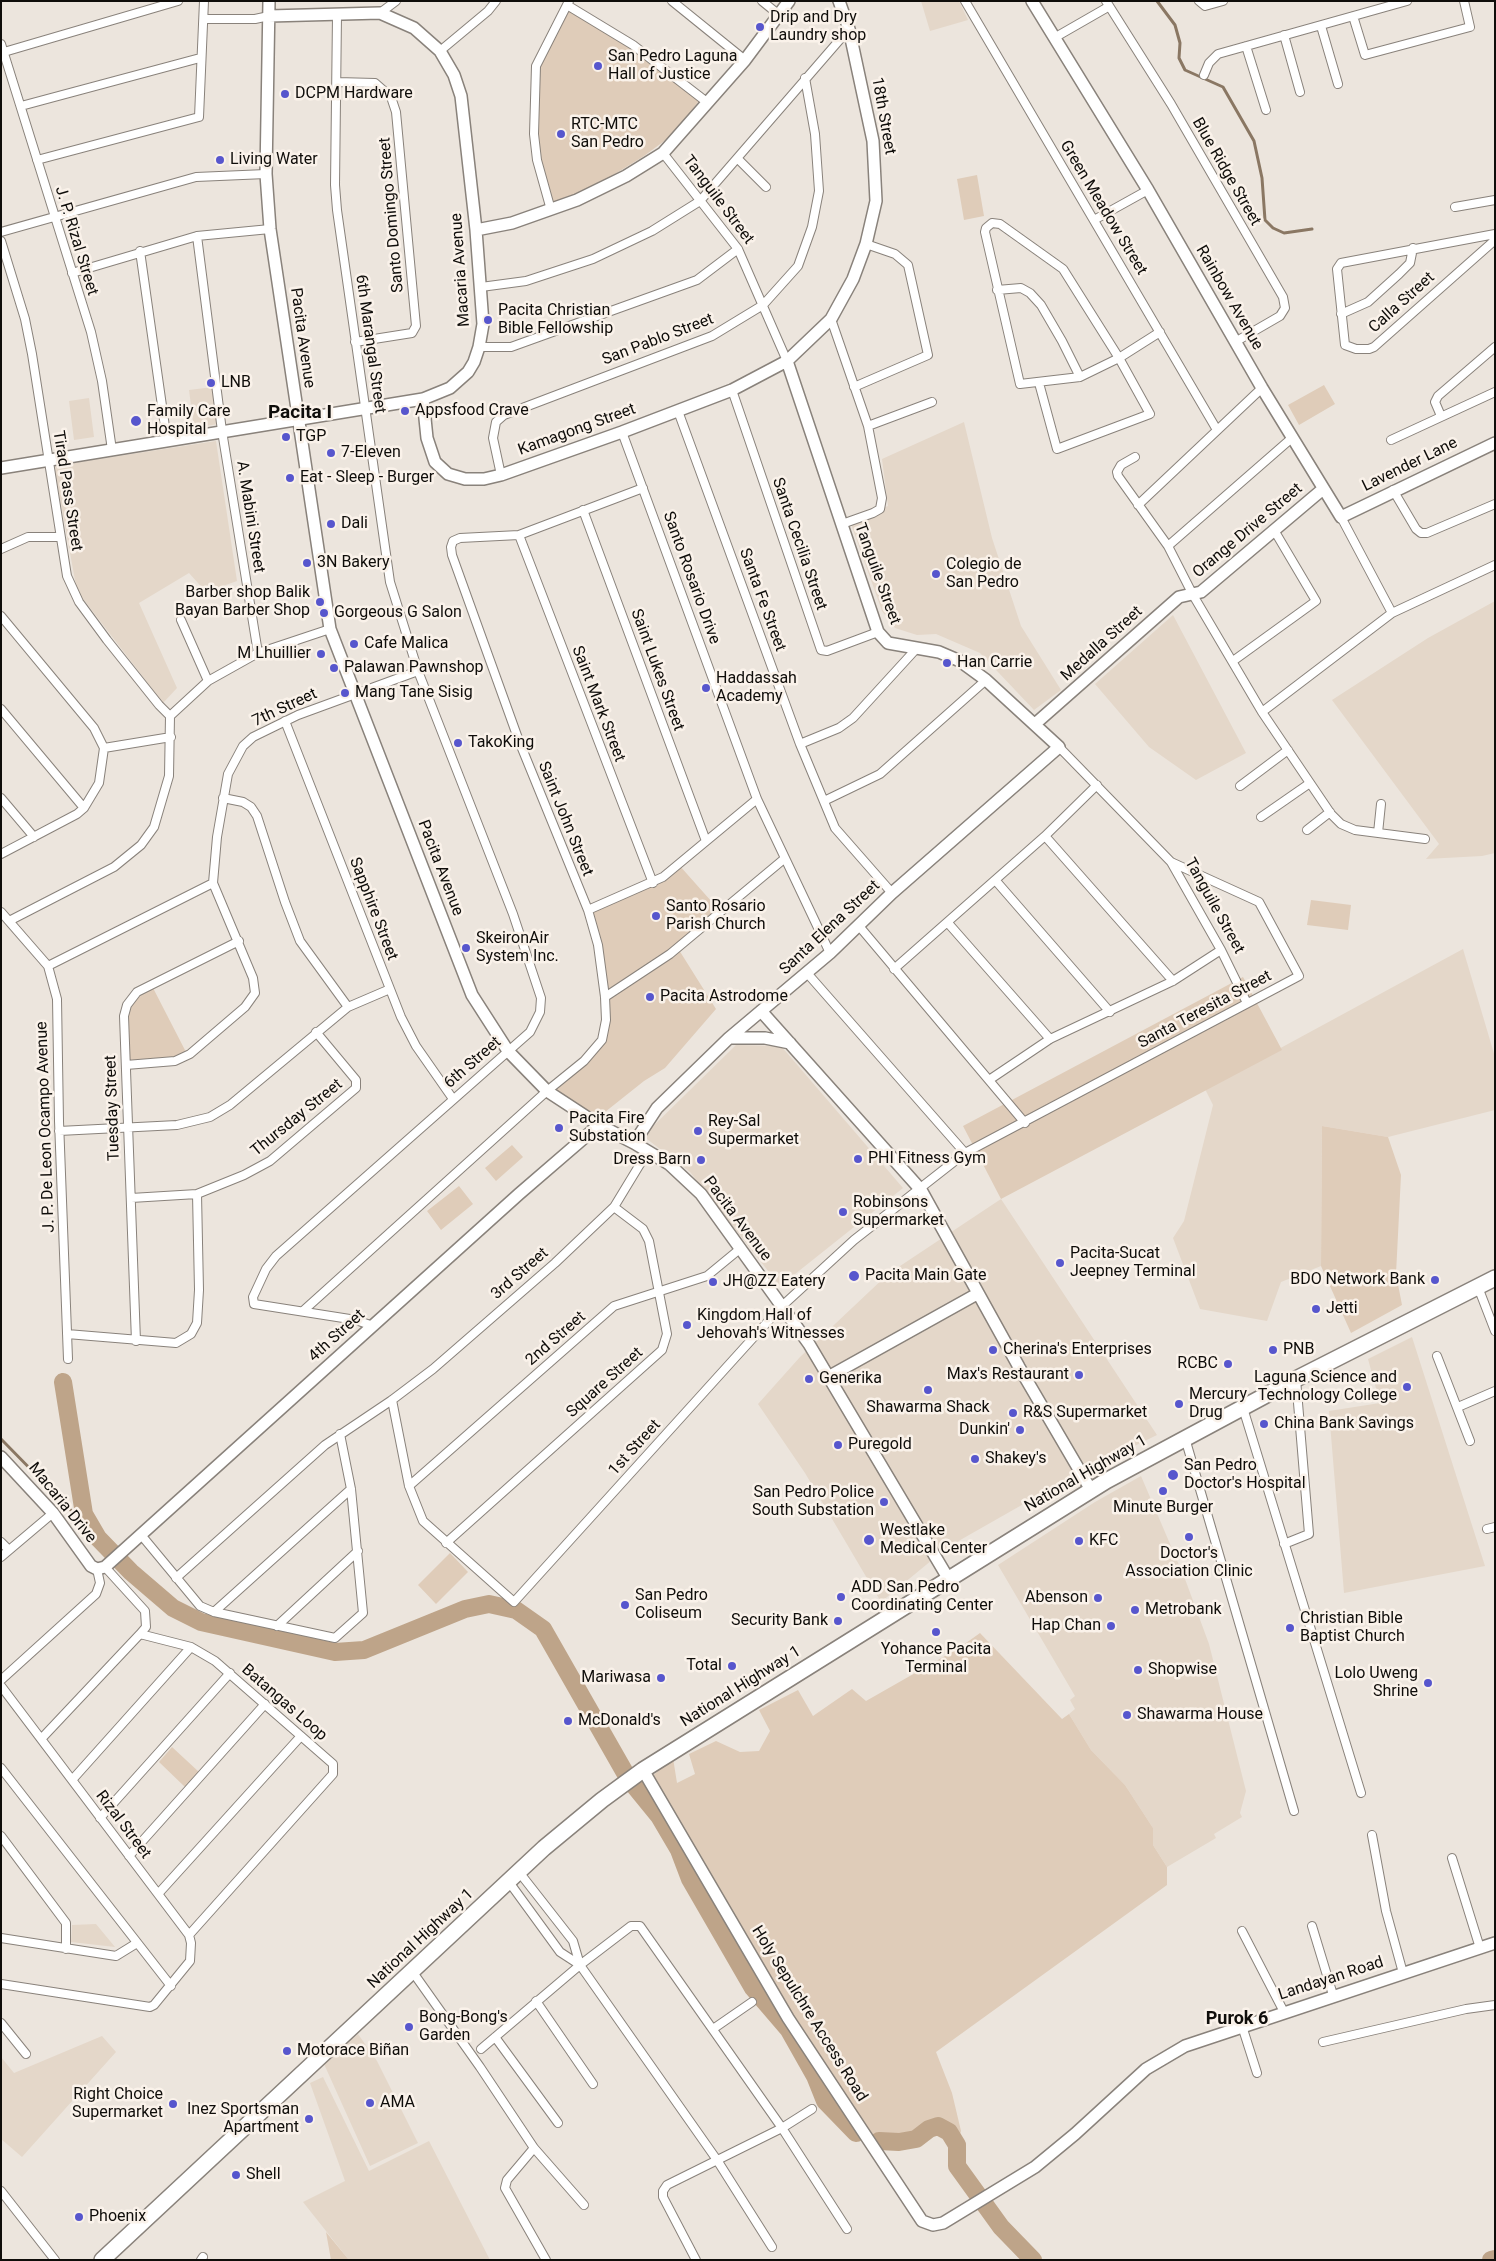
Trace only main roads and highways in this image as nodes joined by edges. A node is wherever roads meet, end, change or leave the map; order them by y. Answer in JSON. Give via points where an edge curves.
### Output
{"nodes":[{"id":1,"x":1495,"y":1278,"type":"edge"},
{"id":2,"x":102,"y":2260,"type":"edge"}],
"edges":[{"from":1,"to":2,"type":"highway","name":"National Highway 1","via":[[1296,1379],[1092,1490],[634,1776],[514,1876]]}]}
